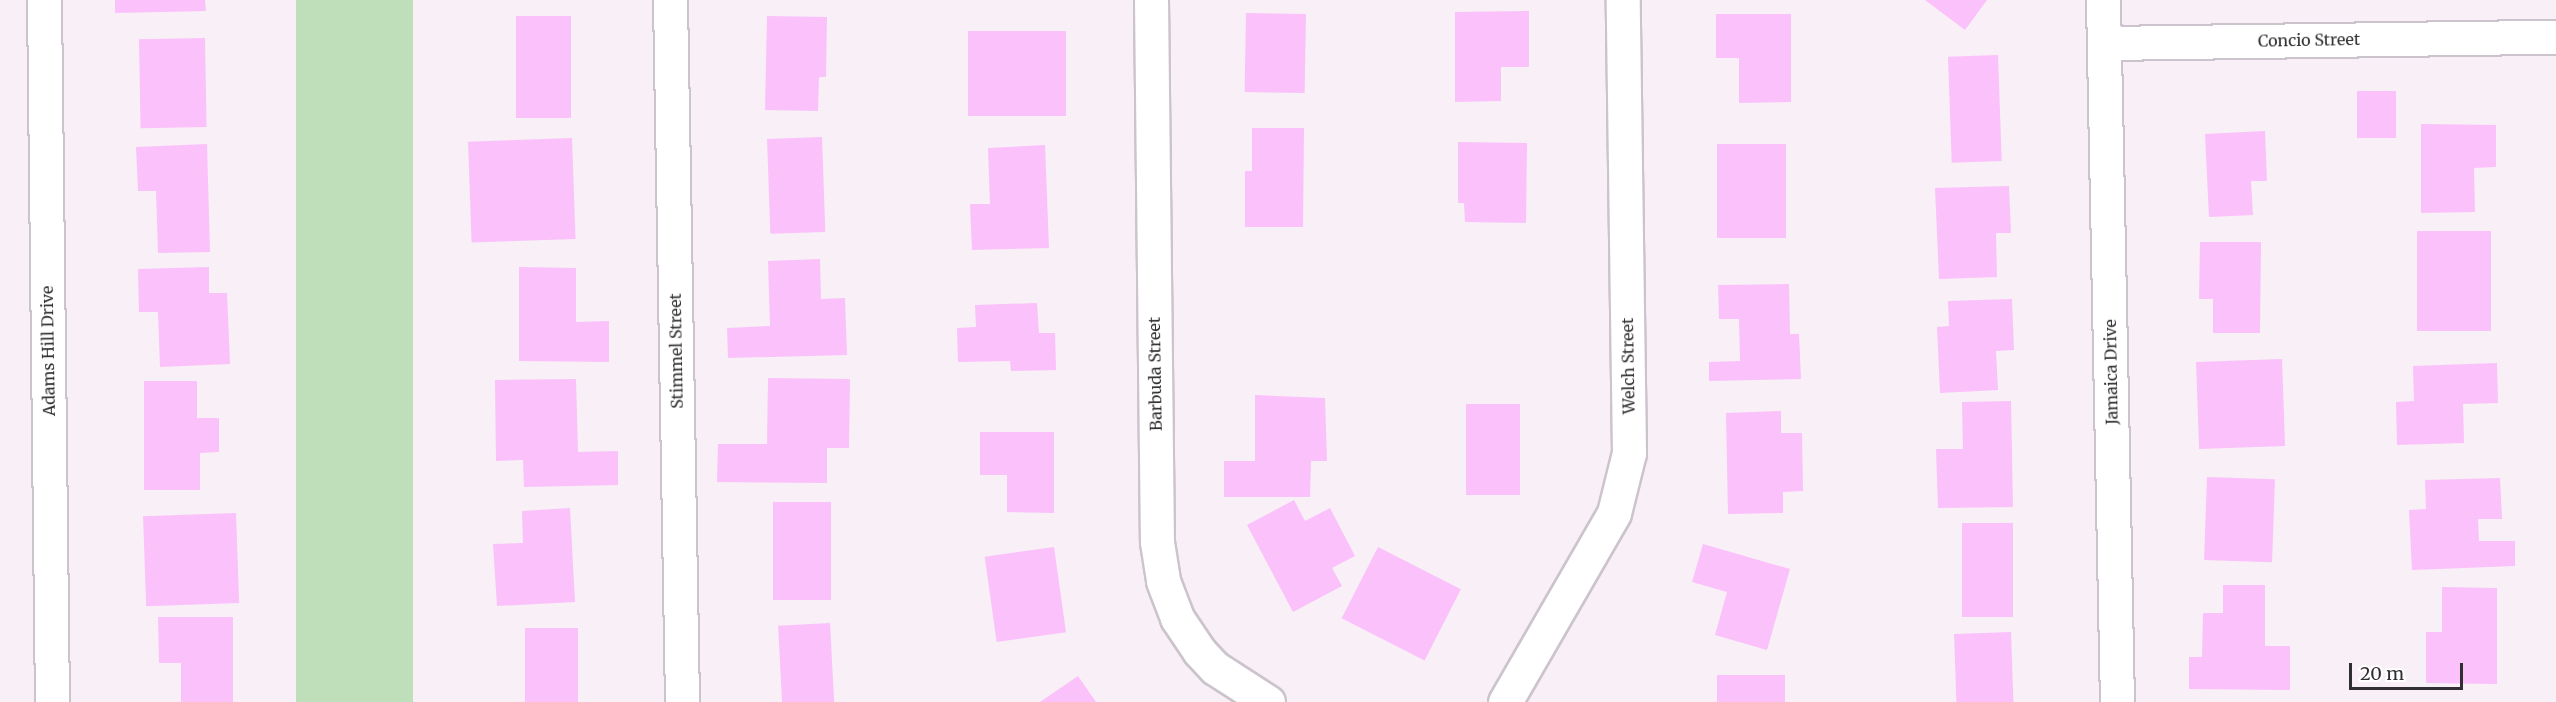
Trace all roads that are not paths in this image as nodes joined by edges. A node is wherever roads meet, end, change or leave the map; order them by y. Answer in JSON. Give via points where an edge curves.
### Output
{"nodes":[{"id":1,"x":44,"y":0,"type":"edge"},
{"id":2,"x":670,"y":0,"type":"edge"},
{"id":3,"x":1151,"y":0,"type":"edge"},
{"id":4,"x":1623,"y":0,"type":"edge"},
{"id":5,"x":2103,"y":0,"type":"edge"},
{"id":6,"x":2556,"y":37,"type":"edge"},
{"id":7,"x":2106,"y":43,"type":"junction"},
{"id":8,"x":52,"y":702,"type":"edge"},
{"id":9,"x":682,"y":702,"type":"edge"},
{"id":10,"x":1268,"y":702,"type":"edge"},
{"id":11,"x":1505,"y":702,"type":"edge"},
{"id":12,"x":2117,"y":702,"type":"edge"}],
"edges":[{"from":1,"to":8,"type":"street","name":"Adams Hill Drive"},
{"from":2,"to":9,"type":"street","name":"Stimmel Street"},
{"from":3,"to":10,"type":"street","name":"Barbuda Street","via":[[1160,561],[1177,618],[1199,651],[1215,668]]},
{"from":4,"to":11,"type":"street","name":"Welch Street","via":[[1629,453],[1614,513]]},
{"from":5,"to":7,"type":"street"},
{"from":6,"to":7,"type":"street","name":"Concio Street"},
{"from":7,"to":12,"type":"street","name":"Jamaica Drive"}]}
